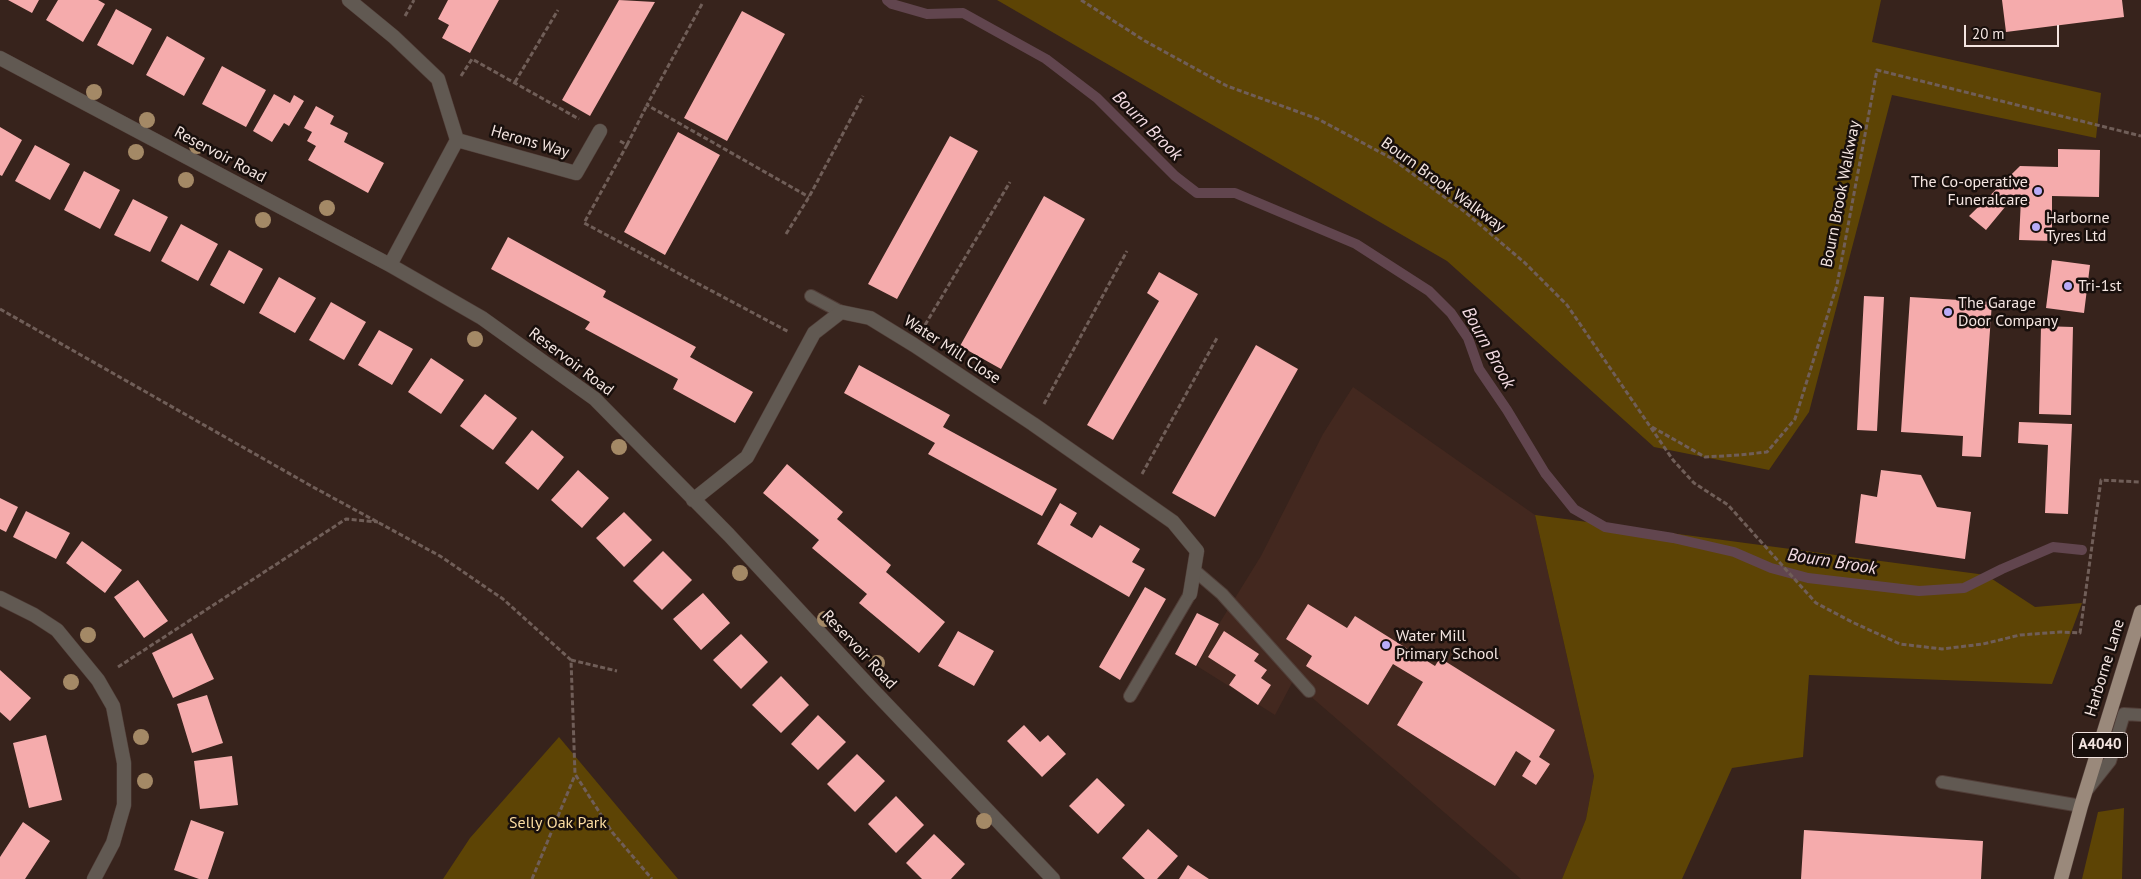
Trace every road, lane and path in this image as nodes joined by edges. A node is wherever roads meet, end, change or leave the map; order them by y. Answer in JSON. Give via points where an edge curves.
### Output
{"nodes":[{"id":1,"x":349,"y":0,"type":"edge"},
{"id":2,"x":1081,"y":0,"type":"edge"},
{"id":3,"x":702,"y":4,"type":"dead end"},
{"id":4,"x":558,"y":10,"type":"dead end"},
{"id":5,"x":0,"y":58,"type":"edge"},
{"id":6,"x":515,"y":82,"type":"junction"},
{"id":7,"x":863,"y":96,"type":"dead end"},
{"id":8,"x":446,"y":102,"type":"junction"},
{"id":9,"x":647,"y":105,"type":"junction"},
{"id":10,"x":600,"y":131,"type":"junction"},
{"id":11,"x":2141,"y":136,"type":"edge"},
{"id":12,"x":457,"y":140,"type":"junction"},
{"id":13,"x":627,"y":145,"type":"junction"},
{"id":14,"x":1010,"y":182,"type":"dead end"},
{"id":15,"x":809,"y":197,"type":"junction"},
{"id":16,"x":786,"y":234,"type":"dead end"},
{"id":17,"x":1127,"y":251,"type":"dead end"},
{"id":18,"x":390,"y":266,"type":"junction"},
{"id":19,"x":811,"y":296,"type":"dead end"},
{"id":20,"x":0,"y":309,"type":"edge"},
{"id":21,"x":841,"y":312,"type":"junction"},
{"id":22,"x":794,"y":334,"type":"dead end"},
{"id":23,"x":1217,"y":338,"type":"dead end"},
{"id":24,"x":914,"y":345,"type":"junction"},
{"id":25,"x":1033,"y":424,"type":"junction"},
{"id":26,"x":1649,"y":426,"type":"junction"},
{"id":27,"x":2141,"y":482,"type":"edge"},
{"id":28,"x":1131,"y":494,"type":"junction"},
{"id":29,"x":693,"y":500,"type":"junction"},
{"id":30,"x":381,"y":522,"type":"junction"},
{"id":31,"x":1194,"y":570,"type":"junction"},
{"id":32,"x":1190,"y":594,"type":"joint"},
{"id":33,"x":0,"y":598,"type":"edge"},
{"id":34,"x":2141,"y":612,"type":"edge"},
{"id":35,"x":571,"y":660,"type":"junction"},
{"id":36,"x":616,"y":671,"type":"dead end"},
{"id":37,"x":98,"y":680,"type":"junction"},
{"id":38,"x":1309,"y":691,"type":"dead end"},
{"id":39,"x":1130,"y":696,"type":"dead end"},
{"id":40,"x":2141,"y":715,"type":"edge"},
{"id":41,"x":575,"y":774,"type":"junction"},
{"id":42,"x":1942,"y":782,"type":"dead end"},
{"id":43,"x":2086,"y":792,"type":"junction"},
{"id":44,"x":2081,"y":806,"type":"junction"},
{"id":45,"x":94,"y":879,"type":"edge"},
{"id":46,"x":532,"y":879,"type":"edge"},
{"id":47,"x":652,"y":879,"type":"edge"},
{"id":48,"x":1053,"y":879,"type":"edge"},
{"id":49,"x":2061,"y":879,"type":"edge"}],
"edges":[{"from":1,"to":8,"type":"street","via":[[438,79]]},
{"from":2,"to":26,"type":"path","name":"Bourn Brook Walkway","via":[[1227,86],[1318,119],[1391,158],[1465,212],[1525,263],[1567,305]]},
{"from":3,"to":9,"type":"path"},
{"from":4,"to":6,"type":"path"},
{"from":5,"to":18,"type":"street","name":"Reservoir Road"},
{"from":6,"to":8,"type":"path","via":[[472,59]]},
{"from":6,"to":10,"type":"path"},
{"from":7,"to":15,"type":"path"},
{"from":8,"to":12,"type":"street"},
{"from":9,"to":13,"type":"path"},
{"from":9,"to":15,"type":"path"},
{"from":10,"to":12,"type":"street","name":"Herons Way","via":[[576,173]]},
{"from":10,"to":13,"type":"path"},
{"from":11,"to":26,"type":"path","name":"Bourn Brook Walkway","via":[[1878,70],[1837,284],[1795,420],[1767,452],[1705,457]]},
{"from":12,"to":18,"type":"street"},
{"from":13,"to":22,"type":"path","via":[[584,223]]},
{"from":14,"to":24,"type":"path"},
{"from":15,"to":16,"type":"path"},
{"from":17,"to":25,"type":"path"},
{"from":18,"to":29,"type":"street","name":"Reservoir Road","via":[[482,318],[595,398]]},
{"from":19,"to":21,"type":"lane"},
{"from":20,"to":30,"type":"path","via":[[313,487]]},
{"from":21,"to":24,"type":"street","name":"Water Mill Close","via":[[870,318]]},
{"from":21,"to":29,"type":"street","via":[[814,333],[747,457]]},
{"from":23,"to":28,"type":"path"},
{"from":24,"to":25,"type":"street","name":"Water Mill Close"},
{"from":25,"to":28,"type":"street","name":"Water Mill Close"},
{"from":26,"to":27,"type":"path","name":"Bourn Brook Walkway","via":[[1694,483],[1728,505],[1816,602],[1900,644],[1942,648],[1983,644],[2020,635],[2080,633],[2101,480]]},
{"from":28,"to":31,"type":"street","name":"Water Mill Close","via":[[1173,522],[1197,551]]},
{"from":29,"to":48,"type":"street","name":"Reservoir Road"},
{"from":30,"to":35,"type":"path","via":[[440,556],[503,599]]},
{"from":30,"to":37,"type":"path","via":[[346,519]]},
{"from":31,"to":32,"type":"street","name":"Water Mill Close"},
{"from":31,"to":38,"type":"lane","via":[[1222,594]]},
{"from":32,"to":39,"type":"lane"},
{"from":33,"to":37,"type":"street","via":[[57,630]]},
{"from":34,"to":43,"type":"main road","name":"Harborne Lane","number":"A4040"},
{"from":35,"to":36,"type":"path"},
{"from":35,"to":41,"type":"path"},
{"from":37,"to":45,"type":"street","via":[[113,706],[119,732],[124,763],[124,805],[113,843]]},
{"from":40,"to":43,"type":"lane","via":[[2124,714],[2110,761]]},
{"from":41,"to":46,"type":"path"},
{"from":41,"to":47,"type":"path","via":[[612,832]]},
{"from":42,"to":44,"type":"lane"},
{"from":43,"to":44,"type":"main road","name":"Harborne Lane","number":"A4040"},
{"from":44,"to":49,"type":"main road","name":"Harborne Lane","number":"A4040"}]}
